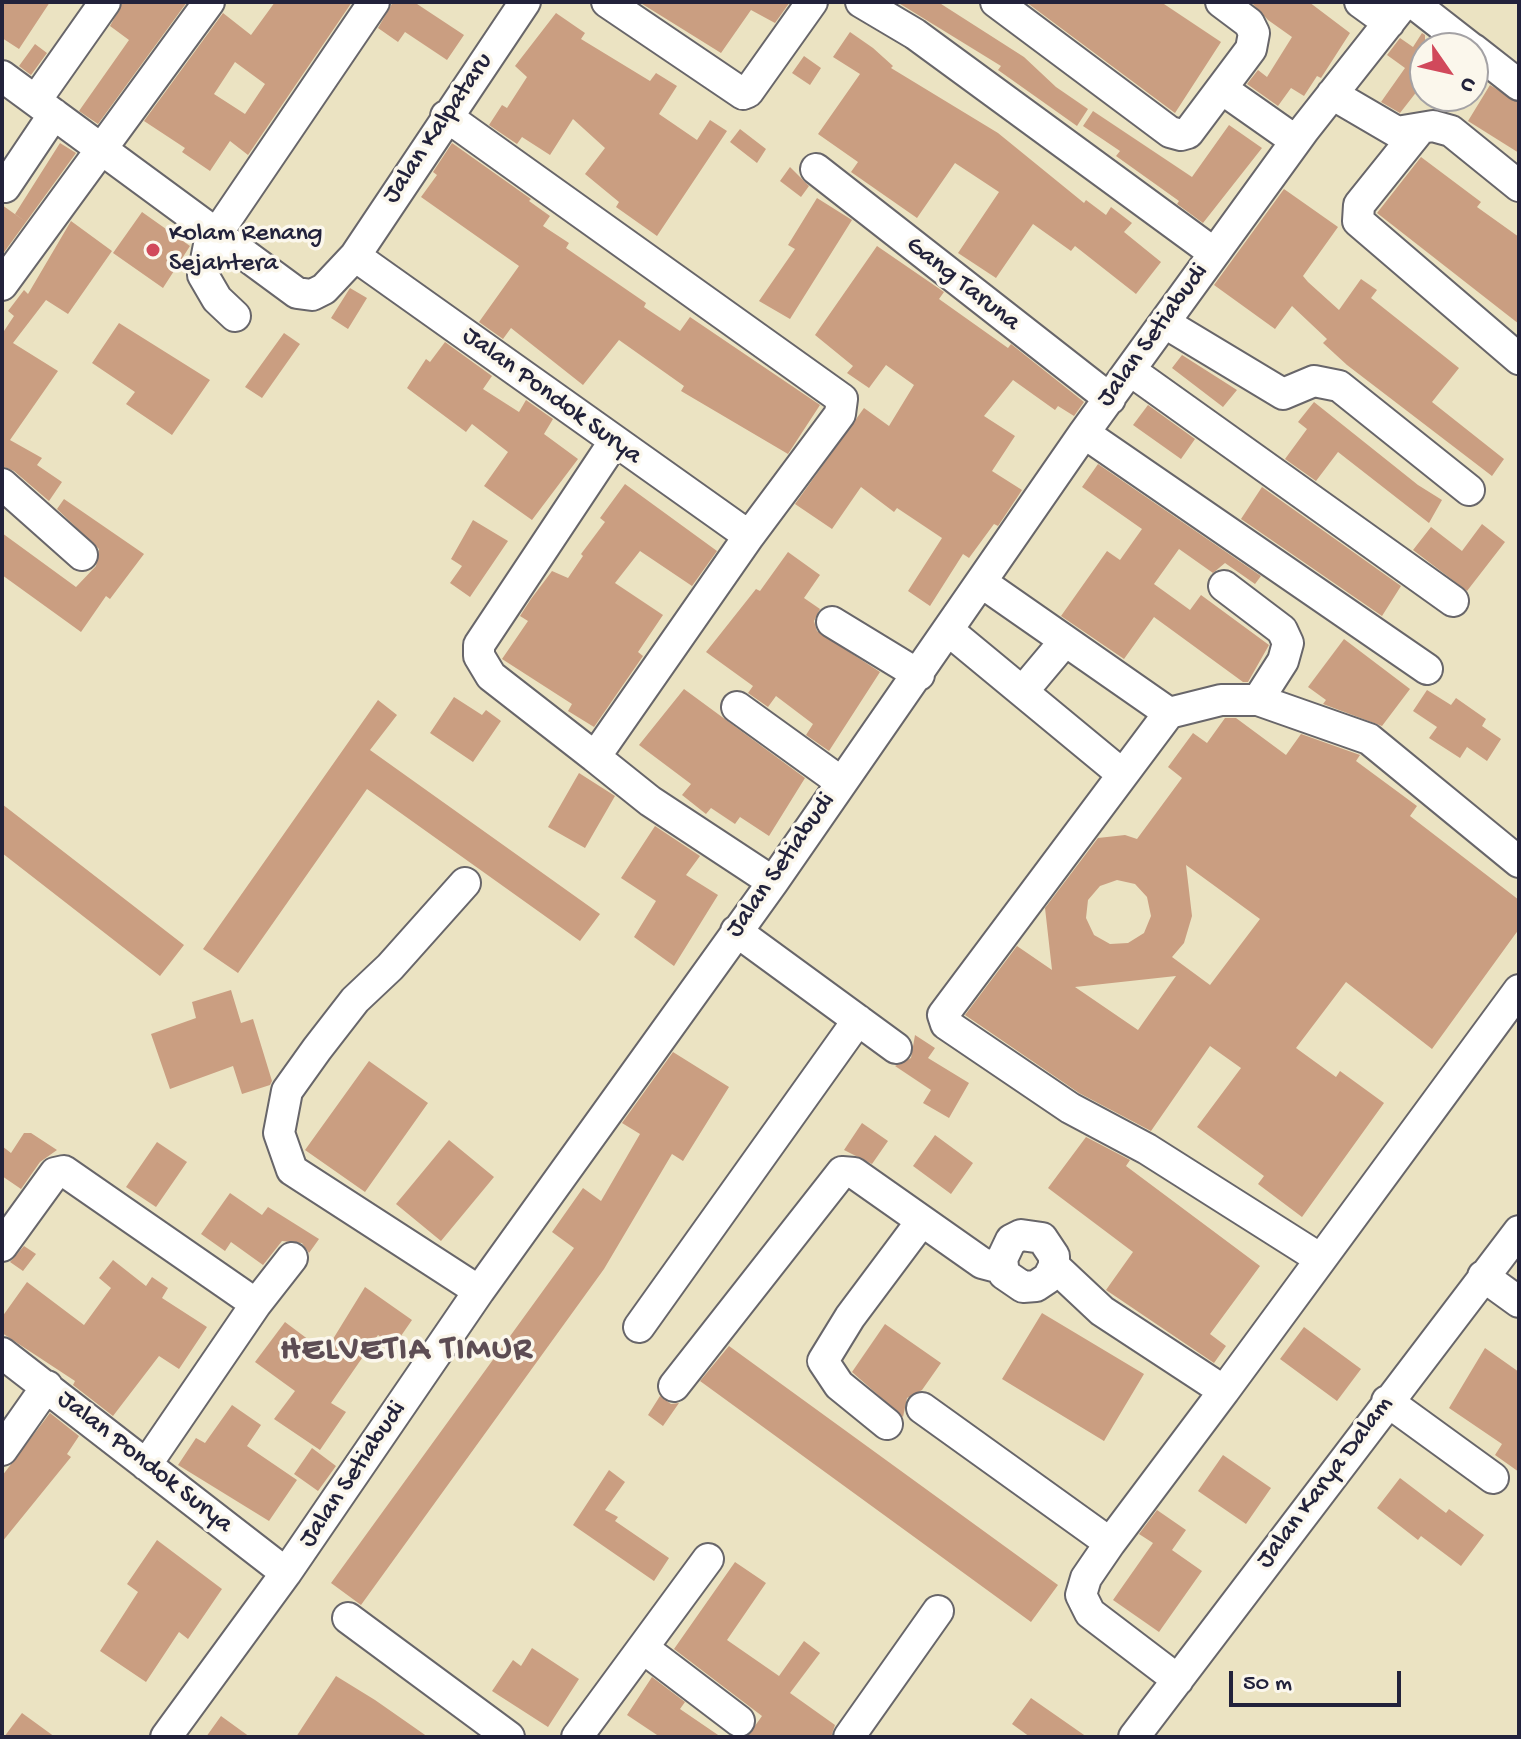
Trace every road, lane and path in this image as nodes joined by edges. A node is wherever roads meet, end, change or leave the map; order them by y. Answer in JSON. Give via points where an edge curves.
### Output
{"nodes":[{"id":1,"x":105,"y":2,"type":"edge"},
{"id":2,"x":209,"y":2,"type":"edge"},
{"id":3,"x":374,"y":2,"type":"edge"},
{"id":4,"x":525,"y":2,"type":"edge"},
{"id":5,"x":607,"y":2,"type":"edge"},
{"id":6,"x":812,"y":2,"type":"edge"},
{"id":7,"x":861,"y":2,"type":"edge"},
{"id":8,"x":996,"y":2,"type":"edge"},
{"id":9,"x":1221,"y":2,"type":"edge"},
{"id":10,"x":1360,"y":2,"type":"edge"},
{"id":11,"x":1412,"y":2,"type":"edge"},
{"id":12,"x":1397,"y":13,"type":"edge"},
{"id":13,"x":1450,"y":32,"type":"edge"},
{"id":14,"x":1489,"y":62,"type":"edge"},
{"id":15,"x":2,"y":76,"type":"edge"},
{"id":16,"x":1519,"y":85,"type":"edge"},
{"id":17,"x":1222,"y":89,"type":"junction"},
{"id":18,"x":1332,"y":94,"type":"junction"},
{"id":19,"x":45,"y":107,"type":"junction"},
{"id":20,"x":446,"y":116,"type":"junction"},
{"id":21,"x":1420,"y":129,"type":"junction"},
{"id":22,"x":1296,"y":141,"type":"junction"},
{"id":23,"x":104,"y":149,"type":"junction"},
{"id":24,"x":816,"y":169,"type":"dead end"},
{"id":25,"x":1519,"y":186,"type":"edge"},
{"id":26,"x":5,"y":187,"type":"dead end"},
{"id":27,"x":216,"y":232,"type":"junction"},
{"id":28,"x":1214,"y":253,"type":"junction"},
{"id":29,"x":355,"y":256,"type":"junction"},
{"id":30,"x":2,"y":285,"type":"edge"},
{"id":31,"x":235,"y":316,"type":"dead end"},
{"id":32,"x":1165,"y":323,"type":"junction"},
{"id":33,"x":1519,"y":359,"type":"edge"},
{"id":34,"x":1131,"y":371,"type":"junction"},
{"id":35,"x":1110,"y":399,"type":"junction"},
{"id":36,"x":1084,"y":433,"type":"junction"},
{"id":37,"x":614,"y":442,"type":"junction"},
{"id":38,"x":2,"y":484,"type":"edge"},
{"id":39,"x":1469,"y":490,"type":"dead end"},
{"id":40,"x":749,"y":536,"type":"junction"},
{"id":41,"x":82,"y":555,"type":"dead end"},
{"id":42,"x":981,"y":582,"type":"junction"},
{"id":43,"x":1224,"y":586,"type":"dead end"},
{"id":44,"x":1453,"y":601,"type":"dead end"},
{"id":45,"x":832,"y":622,"type":"dead end"},
{"id":46,"x":949,"y":631,"type":"junction"},
{"id":47,"x":1065,"y":641,"type":"junction"},
{"id":48,"x":1427,"y":669,"type":"dead end"},
{"id":49,"x":919,"y":675,"type":"junction"},
{"id":50,"x":1023,"y":691,"type":"junction"},
{"id":51,"x":1258,"y":700,"type":"junction"},
{"id":52,"x":737,"y":707,"type":"dead end"},
{"id":53,"x":1169,"y":713,"type":"junction"},
{"id":54,"x":595,"y":757,"type":"junction"},
{"id":55,"x":1122,"y":774,"type":"junction"},
{"id":56,"x":841,"y":782,"type":"junction"},
{"id":57,"x":1519,"y":862,"type":"edge"},
{"id":58,"x":773,"y":882,"type":"junction"},
{"id":59,"x":465,"y":883,"type":"dead end"},
{"id":60,"x":742,"y":923,"type":"junction"},
{"id":61,"x":1519,"y":990,"type":"edge"},
{"id":62,"x":858,"y":1020,"type":"junction"},
{"id":63,"x":921,"y":1222,"type":"junction"},
{"id":64,"x":1519,"y":1231,"type":"edge"},
{"id":65,"x":2,"y":1246,"type":"edge"},
{"id":66,"x":292,"y":1258,"type":"dead end"},
{"id":67,"x":1319,"y":1258,"type":"junction"},
{"id":68,"x":1483,"y":1276,"type":"junction"},
{"id":69,"x":479,"y":1291,"type":"junction"},
{"id":70,"x":1519,"y":1302,"type":"edge"},
{"id":71,"x":256,"y":1304,"type":"junction"},
{"id":72,"x":639,"y":1327,"type":"dead end"},
{"id":73,"x":2,"y":1353,"type":"edge"},
{"id":74,"x":47,"y":1386,"type":"junction"},
{"id":75,"x":674,"y":1386,"type":"dead end"},
{"id":76,"x":1224,"y":1391,"type":"junction"},
{"id":77,"x":1387,"y":1401,"type":"junction"},
{"id":78,"x":922,"y":1408,"type":"dead end"},
{"id":79,"x":887,"y":1424,"type":"dead end"},
{"id":80,"x":2,"y":1450,"type":"edge"},
{"id":81,"x":146,"y":1465,"type":"junction"},
{"id":82,"x":1493,"y":1478,"type":"dead end"},
{"id":83,"x":1110,"y":1543,"type":"junction"},
{"id":84,"x":708,"y":1559,"type":"dead end"},
{"id":85,"x":286,"y":1573,"type":"junction"},
{"id":86,"x":938,"y":1611,"type":"dead end"},
{"id":87,"x":348,"y":1618,"type":"dead end"},
{"id":88,"x":643,"y":1648,"type":"junction"},
{"id":89,"x":1178,"y":1680,"type":"junction"},
{"id":90,"x":739,"y":1721,"type":"dead end"},
{"id":91,"x":166,"y":1737,"type":"edge"},
{"id":92,"x":509,"y":1737,"type":"edge"},
{"id":93,"x":577,"y":1737,"type":"edge"},
{"id":94,"x":849,"y":1737,"type":"edge"},
{"id":95,"x":1134,"y":1737,"type":"edge"}],
"edges":[{"from":1,"to":19,"type":"street"},
{"from":2,"to":23,"type":"street"},
{"from":3,"to":27,"type":"street"},
{"from":4,"to":20,"type":"street","name":"Jalan Kalpataru"},
{"from":5,"to":6,"type":"street","via":[[743,94]]},
{"from":7,"to":28,"type":"street","via":[[915,34]]},
{"from":8,"to":17,"type":"street","via":[[1176,134],[1188,133]]},
{"from":9,"to":17,"type":"street","via":[[1254,33],[1251,49]]},
{"from":10,"to":12,"type":"street"},
{"from":11,"to":13,"type":"street"},
{"from":12,"to":18,"type":"street","name":"Jalan Setiabudi"},
{"from":14,"to":16,"type":"street"},
{"from":15,"to":19,"type":"street","name":"Jalan Kalpataru"},
{"from":17,"to":22,"type":"street"},
{"from":18,"to":21,"type":"street","via":[[1397,132]]},
{"from":18,"to":22,"type":"street","name":"Jalan Setiabudi"},
{"from":19,"to":23,"type":"street","name":"Jalan Kalpataru"},
{"from":19,"to":26,"type":"street"},
{"from":20,"to":29,"type":"street","name":"Jalan Kalpataru"},
{"from":20,"to":40,"type":"street","via":[[838,393],[844,405],[840,414]]},
{"from":21,"to":25,"type":"street","via":[[1451,131]]},
{"from":21,"to":33,"type":"street","via":[[1359,205],[1358,221]]},
{"from":22,"to":28,"type":"street","name":"Jalan Setiabudi"},
{"from":23,"to":27,"type":"street","name":"Jalan Kalpataru"},
{"from":23,"to":30,"type":"street"},
{"from":24,"to":35,"type":"street","name":"Gang Taruna"},
{"from":27,"to":29,"type":"street","name":"Jalan Kalpataru","via":[[297,293],[312,295],[324,289]]},
{"from":27,"to":31,"type":"street","via":[[203,261],[203,275]]},
{"from":28,"to":32,"type":"street","name":"Jalan Setiabudi"},
{"from":29,"to":37,"type":"street","name":"Jalan Pondok Surya"},
{"from":32,"to":34,"type":"street","name":"Jalan Setiabudi"},
{"from":32,"to":39,"type":"street","via":[[1283,394],[1314,381],[1339,386]]},
{"from":34,"to":35,"type":"street","name":"Jalan Setiabudi"},
{"from":34,"to":44,"type":"street"},
{"from":35,"to":36,"type":"street","name":"Jalan Setiabudi"},
{"from":36,"to":42,"type":"street","name":"Jalan Setiabudi"},
{"from":36,"to":48,"type":"street"},
{"from":37,"to":40,"type":"street","name":"Jalan Pondok Surya"},
{"from":37,"to":54,"type":"street","via":[[479,645],[491,676]]},
{"from":38,"to":41,"type":"street"},
{"from":40,"to":54,"type":"street"},
{"from":42,"to":46,"type":"street","name":"Jalan Setiabudi"},
{"from":42,"to":47,"type":"street"},
{"from":43,"to":51,"type":"street","via":[[1282,630],[1288,643]]},
{"from":45,"to":49,"type":"street"},
{"from":46,"to":49,"type":"street","name":"Jalan Setiabudi"},
{"from":46,"to":50,"type":"street"},
{"from":47,"to":50,"type":"street"},
{"from":47,"to":53,"type":"street"},
{"from":49,"to":56,"type":"street","name":"Jalan Setiabudi"},
{"from":50,"to":55,"type":"street"},
{"from":51,"to":53,"type":"street","via":[[1221,700]]},
{"from":51,"to":57,"type":"street","via":[[1369,739]]},
{"from":52,"to":56,"type":"street"},
{"from":53,"to":55,"type":"street"},
{"from":54,"to":58,"type":"street","via":[[650,801]]},
{"from":55,"to":67,"type":"street","via":[[943,1020],[1070,1108],[1147,1149]]},
{"from":56,"to":58,"type":"street","name":"Jalan Setiabudi"},
{"from":58,"to":60,"type":"street","name":"Jalan Setiabudi"},
{"from":59,"to":69,"type":"street","via":[[355,1000],[317,1049],[287,1091],[279,1133],[292,1170]]},
{"from":60,"to":62,"type":"street"},
{"from":60,"to":62,"type":"street","via":[[902,1040]]},
{"from":60,"to":69,"type":"street","name":"Jalan Setiabudi"},
{"from":61,"to":67,"type":"street"},
{"from":62,"to":72,"type":"street"},
{"from":63,"to":75,"type":"street","via":[[854,1173],[842,1172]]},
{"from":63,"to":76,"type":"street","via":[[982,1263],[1001,1268],[1023,1287],[1048,1278],[1054,1266],[1102,1311]]},
{"from":63,"to":79,"type":"street","via":[[823,1361],[839,1385]]},
{"from":64,"to":68,"type":"street","name":"Jalan Karya Dalam"},
{"from":65,"to":71,"type":"street","via":[[55,1173],[64,1171]]},
{"from":66,"to":71,"type":"street"},
{"from":67,"to":76,"type":"street"},
{"from":68,"to":70,"type":"street"},
{"from":68,"to":77,"type":"street","name":"Jalan Karya Dalam"},
{"from":69,"to":85,"type":"street","name":"Jalan Setiabudi"},
{"from":71,"to":81,"type":"street"},
{"from":73,"to":74,"type":"street","name":"Jalan Pondok Surya"},
{"from":74,"to":80,"type":"street"},
{"from":74,"to":81,"type":"street","name":"Jalan Pondok Surya"},
{"from":76,"to":83,"type":"street"},
{"from":77,"to":82,"type":"street"},
{"from":77,"to":89,"type":"street","name":"Jalan Karya Dalam"},
{"from":78,"to":83,"type":"street"},
{"from":81,"to":85,"type":"street","name":"Jalan Pondok Surya"},
{"from":83,"to":89,"type":"street","via":[[1086,1578],[1082,1601],[1090,1613]]},
{"from":84,"to":88,"type":"street"},
{"from":85,"to":91,"type":"street","name":"Jalan Setiabudi"},
{"from":86,"to":94,"type":"street"},
{"from":87,"to":92,"type":"street"},
{"from":88,"to":90,"type":"street"},
{"from":88,"to":93,"type":"street"},
{"from":89,"to":95,"type":"street","name":"Jalan Karya Dalam"}]}
